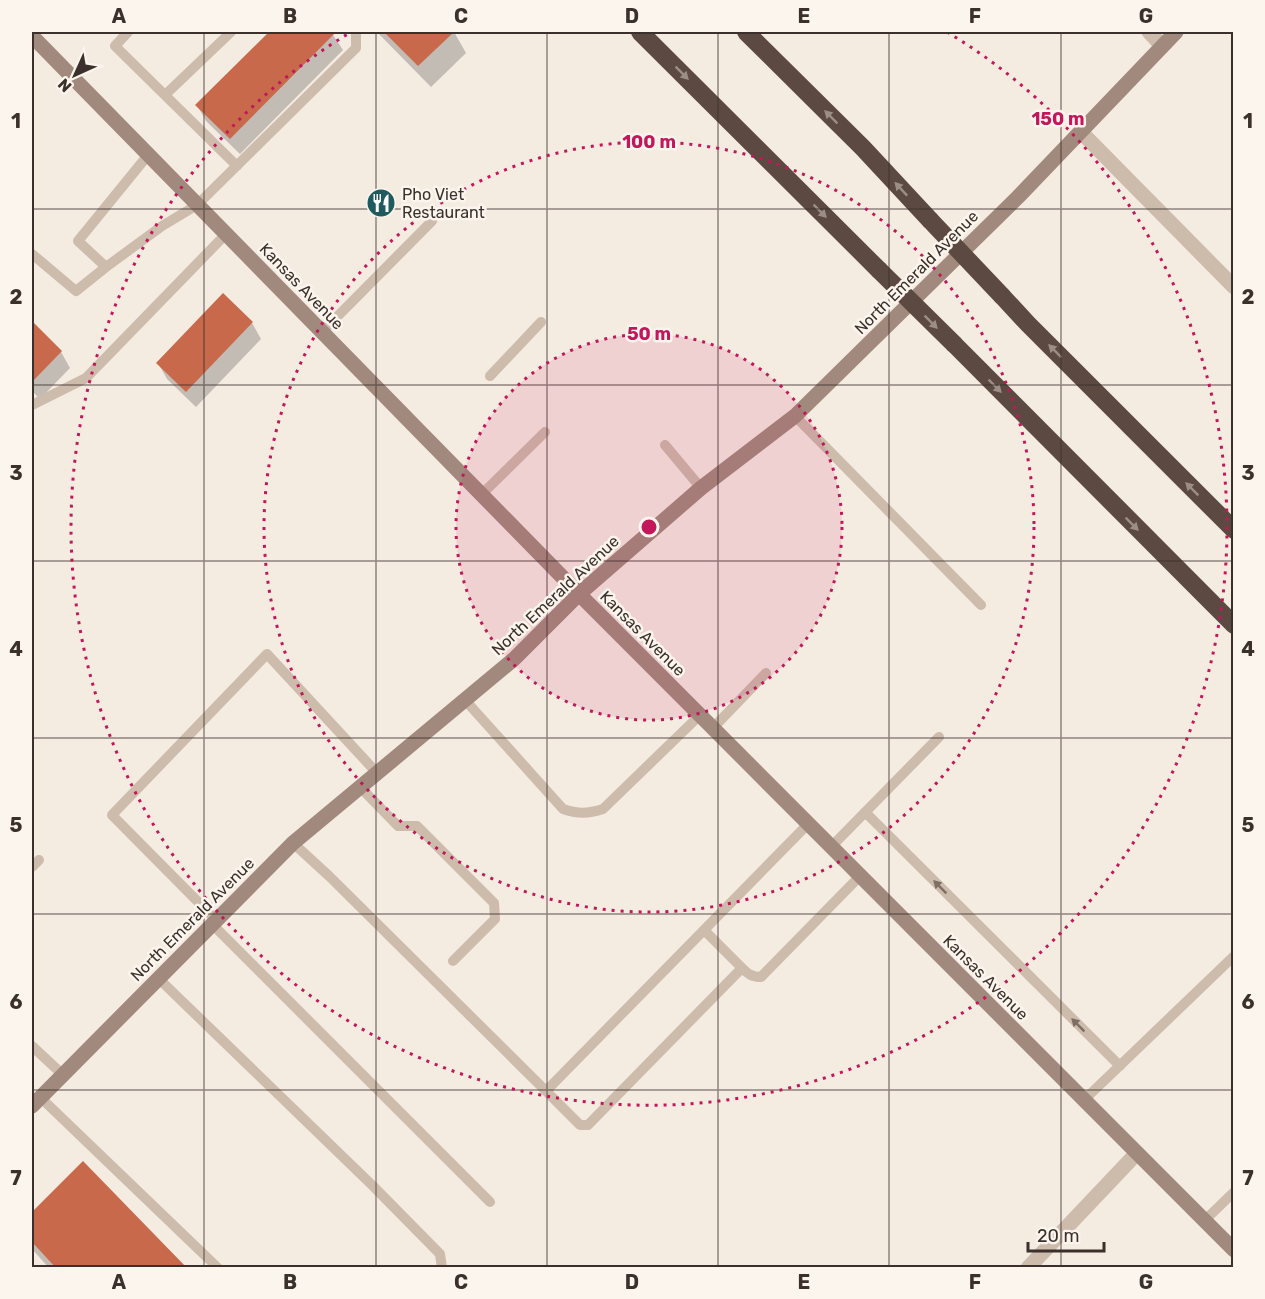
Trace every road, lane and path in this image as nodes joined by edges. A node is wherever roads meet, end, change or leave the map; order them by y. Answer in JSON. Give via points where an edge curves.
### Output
{"nodes":[{"id":1,"x":128,"y":32,"type":"edge"},
{"id":2,"x":231,"y":32,"type":"edge"},
{"id":3,"x":356,"y":32,"type":"edge"},
{"id":4,"x":640,"y":32,"type":"edge"},
{"id":5,"x":746,"y":32,"type":"edge"},
{"id":6,"x":1149,"y":32,"type":"edge"},
{"id":7,"x":1176,"y":32,"type":"edge"},
{"id":8,"x":32,"y":36,"type":"edge"},
{"id":9,"x":1162,"y":46,"type":"junction"},
{"id":10,"x":165,"y":95,"type":"junction"},
{"id":11,"x":1081,"y":132,"type":"junction"},
{"id":12,"x":148,"y":155,"type":"junction"},
{"id":13,"x":237,"y":166,"type":"junction"},
{"id":14,"x":197,"y":205,"type":"junction"},
{"id":15,"x":432,"y":220,"type":"dead end"},
{"id":16,"x":226,"y":234,"type":"junction"},
{"id":17,"x":32,"y":254,"type":"edge"},
{"id":18,"x":106,"y":267,"type":"junction"},
{"id":19,"x":1233,"y":287,"type":"edge"},
{"id":20,"x":541,"y":322,"type":"dead end"},
{"id":21,"x":322,"y":332,"type":"junction"},
{"id":22,"x":490,"y":376,"type":"dead end"},
{"id":23,"x":32,"y":405,"type":"edge"},
{"id":24,"x":795,"y":416,"type":"junction"},
{"id":25,"x":545,"y":432,"type":"dead end"},
{"id":26,"x":665,"y":445,"type":"dead end"},
{"id":27,"x":701,"y":488,"type":"junction"},
{"id":28,"x":482,"y":494,"type":"junction"},
{"id":29,"x":1233,"y":530,"type":"edge"},
{"id":30,"x":579,"y":594,"type":"junction"},
{"id":31,"x":981,"y":605,"type":"dead end"},
{"id":32,"x":1233,"y":626,"type":"edge"},
{"id":33,"x":766,"y":673,"type":"dead end"},
{"id":34,"x":465,"y":700,"type":"junction"},
{"id":35,"x":700,"y":715,"type":"junction"},
{"id":36,"x":713,"y":728,"type":"junction"},
{"id":37,"x":939,"y":737,"type":"dead end"},
{"id":38,"x":377,"y":773,"type":"junction"},
{"id":39,"x":361,"y":788,"type":"junction"},
{"id":40,"x":865,"y":812,"type":"junction"},
{"id":41,"x":808,"y":824,"type":"junction"},
{"id":42,"x":293,"y":843,"type":"junction"},
{"id":43,"x":831,"y":847,"type":"junction"},
{"id":44,"x":860,"y":876,"type":"junction"},
{"id":45,"x":214,"y":922,"type":"junction"},
{"id":46,"x":704,"y":930,"type":"junction"},
{"id":47,"x":1233,"y":956,"type":"edge"},
{"id":48,"x":453,"y":961,"type":"dead end"},
{"id":49,"x":742,"y":968,"type":"junction"},
{"id":50,"x":158,"y":978,"type":"junction"},
{"id":51,"x":32,"y":1046,"type":"edge"},
{"id":52,"x":1120,"y":1066,"type":"junction"},
{"id":53,"x":62,"y":1074,"type":"junction"},
{"id":54,"x":546,"y":1091,"type":"junction"},
{"id":55,"x":1084,"y":1100,"type":"junction"},
{"id":56,"x":36,"y":1101,"type":"edge"},
{"id":57,"x":1137,"y":1153,"type":"junction"},
{"id":58,"x":1233,"y":1192,"type":"edge"},
{"id":59,"x":490,"y":1202,"type":"dead end"},
{"id":60,"x":1204,"y":1221,"type":"junction"},
{"id":61,"x":1233,"y":1250,"type":"edge"},
{"id":62,"x":218,"y":1268,"type":"edge"},
{"id":63,"x":442,"y":1268,"type":"edge"},
{"id":64,"x":1028,"y":1268,"type":"edge"}],
"edges":[{"from":1,"to":10,"type":"lane","via":[[115,46]]},
{"from":2,"to":10,"type":"lane"},
{"from":3,"to":13,"type":"lane","via":[[356,48]]},
{"from":4,"to":32,"type":"highway","one_way":true,"bridge":true},
{"from":29,"to":5,"type":"highway","one_way":true,"bridge":true},
{"from":6,"to":9,"type":"street"},
{"from":7,"to":9,"type":"main road","name":"North Emerald Avenue"},
{"from":8,"to":12,"type":"main road","name":"Kansas Avenue"},
{"from":9,"to":11,"type":"main road","name":"North Emerald Avenue"},
{"from":10,"to":13,"type":"lane"},
{"from":11,"to":19,"type":"street"},
{"from":11,"to":24,"type":"main road","name":"North Emerald Avenue"},
{"from":12,"to":14,"type":"main road","name":"Kansas Avenue"},
{"from":12,"to":18,"type":"lane","via":[[78,241]]},
{"from":13,"to":14,"type":"lane"},
{"from":14,"to":16,"type":"main road","name":"Kansas Avenue"},
{"from":14,"to":18,"type":"lane"},
{"from":15,"to":21,"type":"lane"},
{"from":16,"to":21,"type":"main road","name":"Kansas Avenue"},
{"from":16,"to":23,"type":"lane","via":[[86,378]]},
{"from":17,"to":18,"type":"lane","via":[[76,291]]},
{"from":20,"to":22,"type":"lane"},
{"from":21,"to":28,"type":"main road","name":"Kansas Avenue"},
{"from":24,"to":27,"type":"main road","name":"North Emerald Avenue"},
{"from":24,"to":31,"type":"lane"},
{"from":25,"to":28,"type":"lane"},
{"from":26,"to":27,"type":"lane"},
{"from":27,"to":30,"type":"main road","name":"North Emerald Avenue"},
{"from":28,"to":30,"type":"main road","name":"Kansas Avenue"},
{"from":30,"to":34,"type":"main road","name":"North Emerald Avenue","via":[[514,659]]},
{"from":30,"to":35,"type":"main road","name":"Kansas Avenue"},
{"from":33,"to":36,"type":"lane"},
{"from":34,"to":35,"type":"lane","via":[[563,809],[575,813],[603,809]]},
{"from":34,"to":38,"type":"main road","name":"North Emerald Avenue"},
{"from":35,"to":36,"type":"main road","name":"Kansas Avenue"},
{"from":36,"to":41,"type":"main road","name":"Kansas Avenue"},
{"from":37,"to":40,"type":"lane"},
{"from":38,"to":39,"type":"main road","name":"North Emerald Avenue"},
{"from":38,"to":45,"type":"lane","via":[[267,654],[112,815]]},
{"from":39,"to":42,"type":"main road","name":"North Emerald Avenue"},
{"from":39,"to":48,"type":"lane","via":[[398,826],[417,826],[494,903],[495,919]]},
{"from":40,"to":43,"type":"lane"},
{"from":52,"to":40,"type":"lane","one_way":true},
{"from":41,"to":43,"type":"main road","name":"Kansas Avenue"},
{"from":41,"to":46,"type":"lane"},
{"from":42,"to":45,"type":"main road","name":"North Emerald Avenue"},
{"from":42,"to":54,"type":"lane"},
{"from":43,"to":44,"type":"main road","name":"Kansas Avenue"},
{"from":44,"to":49,"type":"lane","via":[[760,977],[749,975]]},
{"from":44,"to":55,"type":"main road","name":"Kansas Avenue"},
{"from":45,"to":50,"type":"main road","name":"North Emerald Avenue"},
{"from":45,"to":59,"type":"lane"},
{"from":46,"to":49,"type":"lane"},
{"from":46,"to":54,"type":"lane"},
{"from":47,"to":52,"type":"lane"},
{"from":49,"to":54,"type":"lane","via":[[588,1125],[580,1125]]},
{"from":50,"to":53,"type":"main road","name":"North Emerald Avenue"},
{"from":50,"to":63,"type":"lane","via":[[440,1254]]},
{"from":51,"to":53,"type":"lane"},
{"from":52,"to":55,"type":"lane"},
{"from":53,"to":56,"type":"main road","name":"North Emerald Avenue"},
{"from":55,"to":57,"type":"main road","name":"Kansas Avenue"},
{"from":56,"to":62,"type":"lane"},
{"from":57,"to":60,"type":"main road","name":"Kansas Avenue"},
{"from":57,"to":64,"type":"street"},
{"from":58,"to":60,"type":"lane"},
{"from":60,"to":61,"type":"main road","name":"Kansas Avenue"}]}
